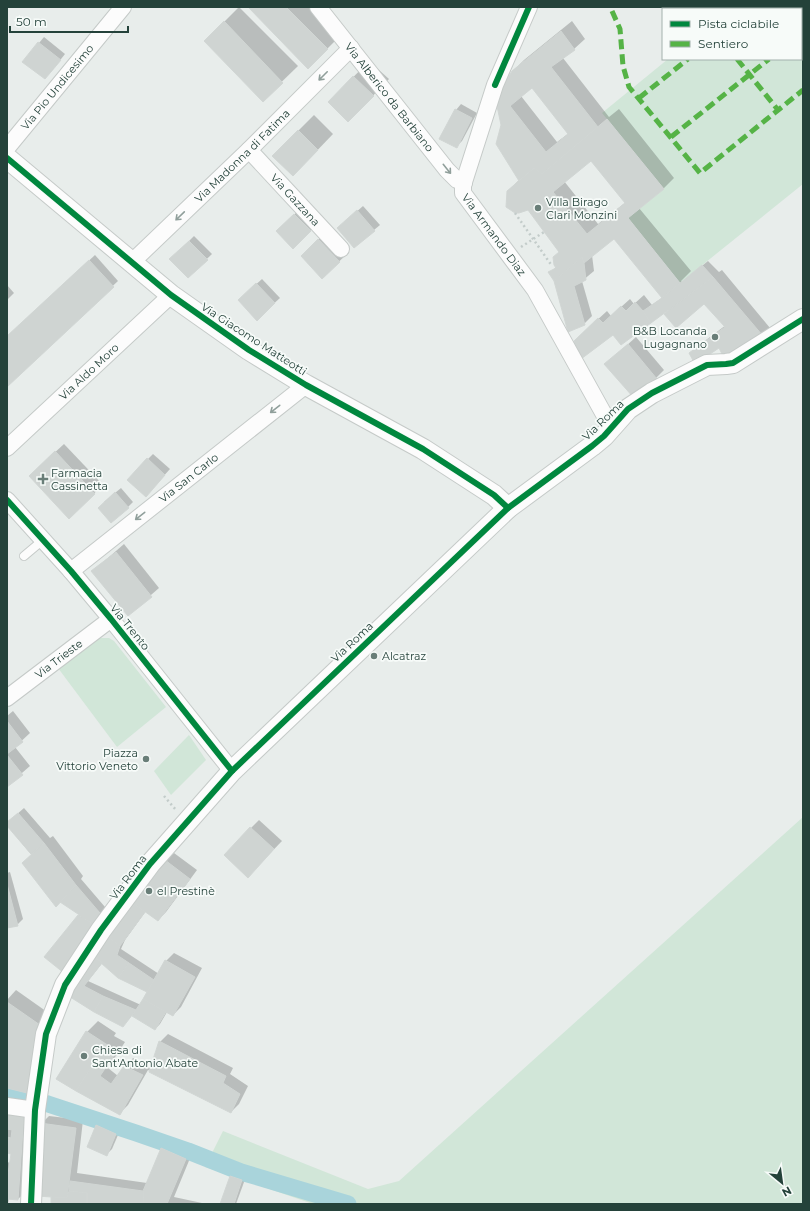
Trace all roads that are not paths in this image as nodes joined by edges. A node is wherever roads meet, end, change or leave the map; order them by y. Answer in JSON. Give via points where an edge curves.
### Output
{"nodes":[{"id":1,"x":123,"y":7,"type":"edge"},
{"id":2,"x":318,"y":7,"type":"edge"},
{"id":3,"x":529,"y":7,"type":"edge"},
{"id":4,"x":351,"y":48,"type":"junction"},
{"id":5,"x":7,"y":148,"type":"edge"},
{"id":6,"x":249,"y":150,"type":"junction"},
{"id":7,"x":7,"y":158,"type":"edge"},
{"id":8,"x":464,"y":183,"type":"junction"},
{"id":9,"x":341,"y":250,"type":"dead end"},
{"id":10,"x":132,"y":262,"type":"junction"},
{"id":11,"x":171,"y":295,"type":"junction"},
{"id":12,"x":803,"y":318,"type":"edge"},
{"id":13,"x":306,"y":385,"type":"junction"},
{"id":14,"x":611,"y":427,"type":"junction"},
{"id":15,"x":7,"y":448,"type":"edge"},
{"id":16,"x":7,"y":500,"type":"edge"},
{"id":17,"x":508,"y":508,"type":"junction"},
{"id":18,"x":43,"y":540,"type":"junction"},
{"id":19,"x":24,"y":556,"type":"dead end"},
{"id":20,"x":71,"y":571,"type":"junction"},
{"id":21,"x":111,"y":619,"type":"junction"},
{"id":22,"x":7,"y":698,"type":"edge"},
{"id":23,"x":232,"y":771,"type":"junction"},
{"id":24,"x":36,"y":1102,"type":"junction"},
{"id":25,"x":7,"y":1106,"type":"edge"},
{"id":26,"x":31,"y":1204,"type":"edge"}],
"edges":[{"from":1,"to":5,"type":"street","name":"Via Pio Undicesimo"},
{"from":2,"to":4,"type":"street","name":"Via Alberico da Barbiano"},
{"from":3,"to":8,"type":"street","name":"Via Armando Diaz","via":[[495,85]]},
{"from":4,"to":6,"type":"street","name":"Via Madonna di Fatima","one_way":true},
{"from":4,"to":8,"type":"street","name":"Via Alberico da Barbiano","one_way":true,"via":[[453,176]]},
{"from":6,"to":9,"type":"street","name":"Via Gazzana"},
{"from":6,"to":10,"type":"street","name":"Via Madonna di Fatima","one_way":true},
{"from":7,"to":10,"type":"street","name":"Via Giacomo Matteotti"},
{"from":8,"to":14,"type":"street","name":"Via Armando Diaz","via":[[463,192],[535,290]]},
{"from":10,"to":11,"type":"street","name":"Via Giacomo Matteotti"},
{"from":11,"to":13,"type":"street","name":"Via Giacomo Matteotti","via":[[249,350]]},
{"from":11,"to":15,"type":"street","name":"Via Aldo Moro"},
{"from":12,"to":14,"type":"street","name":"Via Roma","via":[[733,363],[707,365],[652,393],[628,409]]},
{"from":13,"to":17,"type":"street","name":"Via Giacomo Matteotti","via":[[423,448],[494,495]]},
{"from":13,"to":20,"type":"street","name":"Via San Carlo","one_way":true},
{"from":14,"to":17,"type":"street","name":"Via Roma","via":[[592,446]]},
{"from":16,"to":18,"type":"street","name":"Via Trento"},
{"from":17,"to":23,"type":"street","name":"Via Roma"},
{"from":18,"to":19,"type":"lane"},
{"from":18,"to":20,"type":"street","name":"Via Trento"},
{"from":20,"to":21,"type":"street","name":"Via Trento"},
{"from":21,"to":22,"type":"street","name":"Via Trieste"},
{"from":21,"to":23,"type":"street","name":"Via Trento"},
{"from":23,"to":24,"type":"street","name":"Via Roma","via":[[150,864],[64,984],[46,1034]]},
{"from":24,"to":25,"type":"street"},
{"from":24,"to":26,"type":"street","name":"Via Roma"}]}
